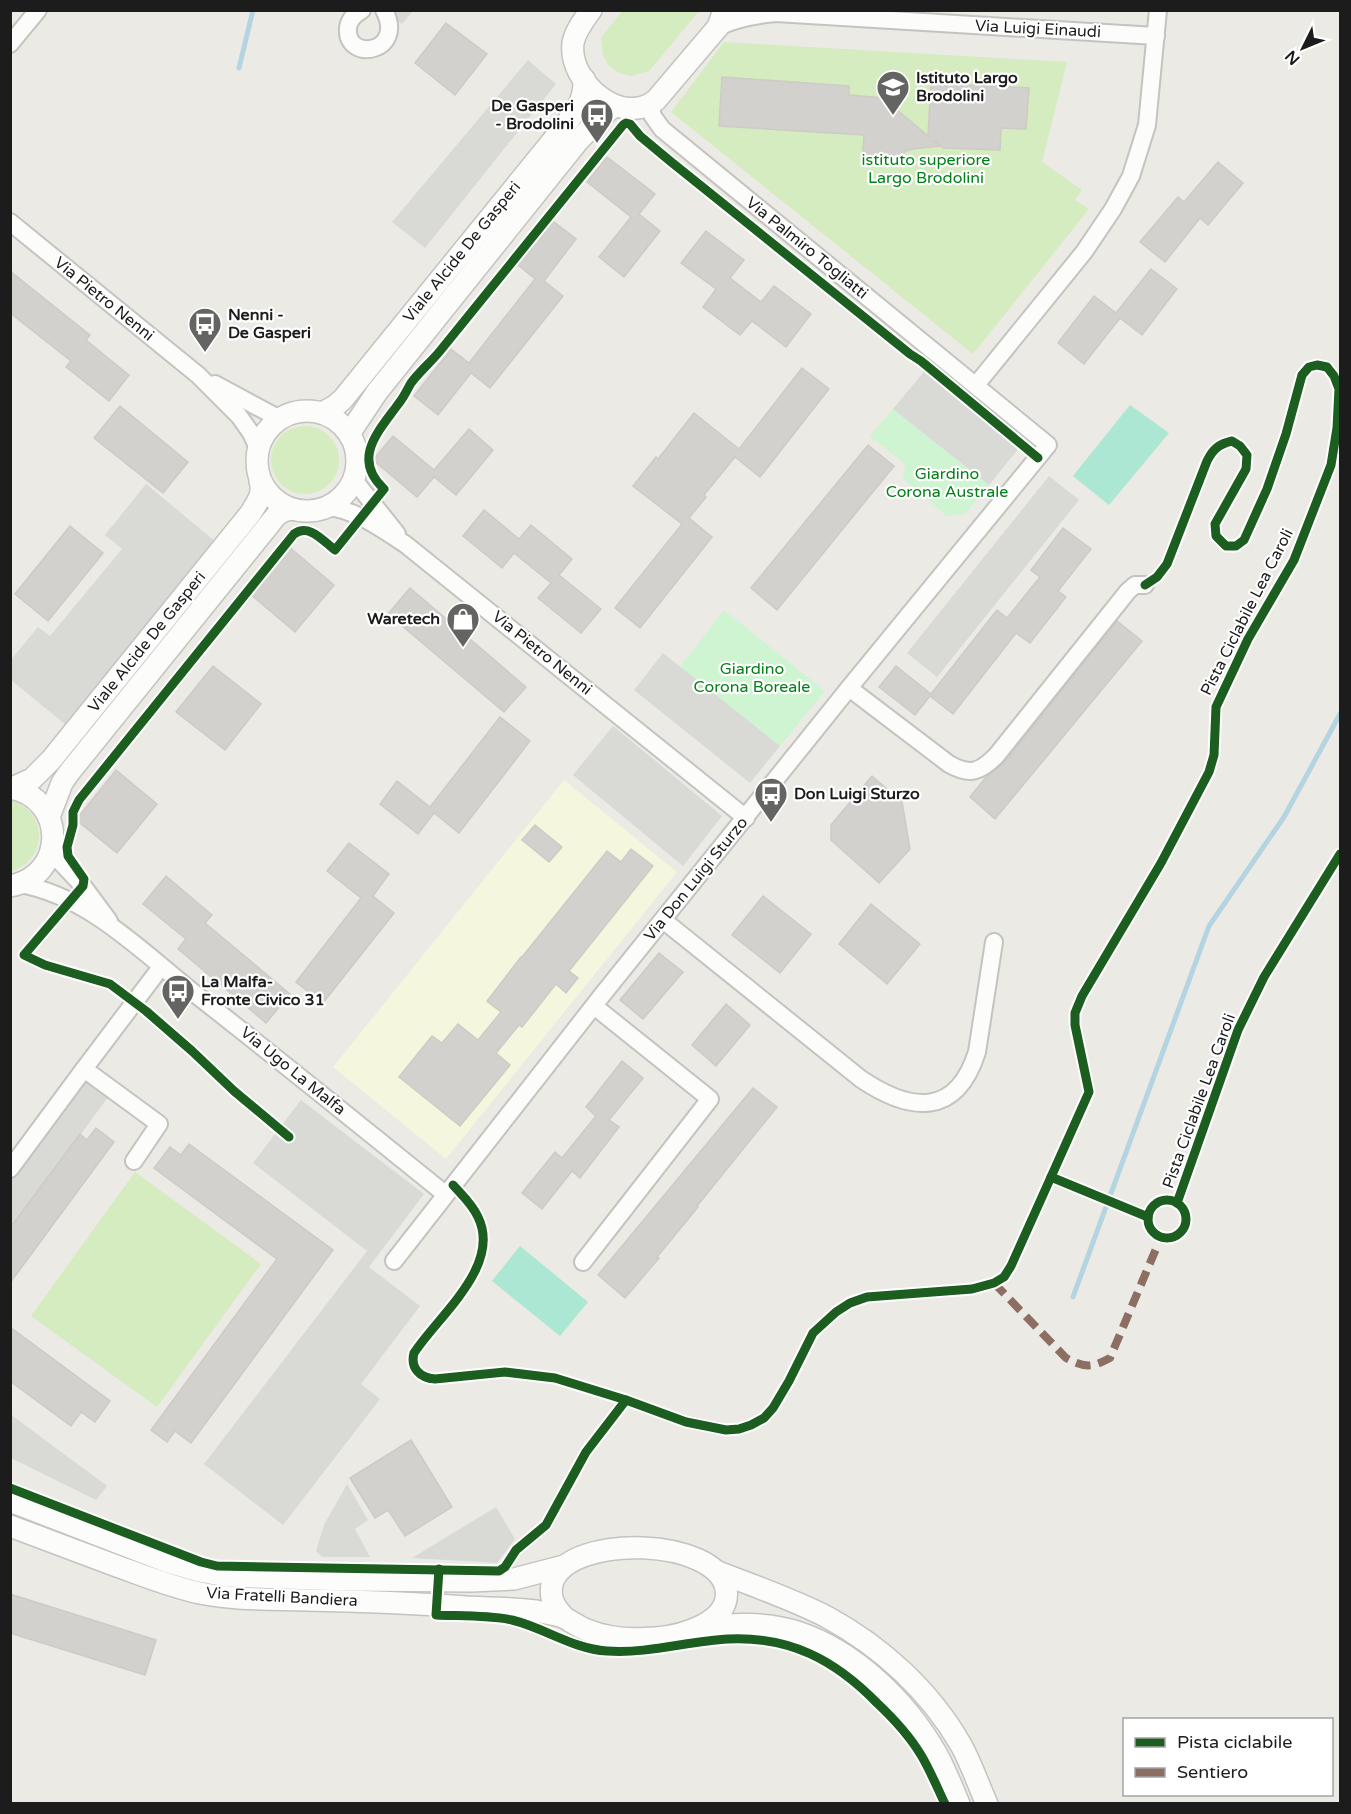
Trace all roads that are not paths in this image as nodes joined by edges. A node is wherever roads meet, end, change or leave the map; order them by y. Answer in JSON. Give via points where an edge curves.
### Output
{"nodes":[{"id":1,"x":38,"y":10,"type":"edge"},
{"id":2,"x":362,"y":10,"type":"edge"},
{"id":3,"x":384,"y":10,"type":"edge"},
{"id":4,"x":591,"y":10,"type":"edge"},
{"id":5,"x":1158,"y":10,"type":"edge"},
{"id":6,"x":773,"y":12,"type":"edge"},
{"id":7,"x":721,"y":19,"type":"edge"},
{"id":8,"x":1156,"y":36,"type":"junction"},
{"id":9,"x":10,"y":44,"type":"edge"},
{"id":10,"x":584,"y":80,"type":"junction"},
{"id":11,"x":652,"y":103,"type":"junction"},
{"id":12,"x":614,"y":106,"type":"junction"},
{"id":13,"x":10,"y":222,"type":"edge"},
{"id":14,"x":198,"y":375,"type":"junction"},
{"id":15,"x":976,"y":385,"type":"junction"},
{"id":16,"x":322,"y":413,"type":"junction"},
{"id":17,"x":280,"y":418,"type":"junction"},
{"id":18,"x":350,"y":434,"type":"junction"},
{"id":19,"x":1048,"y":445,"type":"joint"},
{"id":20,"x":258,"y":448,"type":"junction"},
{"id":21,"x":354,"y":480,"type":"junction"},
{"id":22,"x":260,"y":481,"type":"junction"},
{"id":23,"x":327,"y":507,"type":"junction"},
{"id":24,"x":291,"y":509,"type":"junction"},
{"id":25,"x":405,"y":544,"type":"junction"},
{"id":26,"x":1145,"y":585,"type":"dead end"},
{"id":27,"x":849,"y":688,"type":"junction"},
{"id":28,"x":11,"y":788,"type":"edge"},
{"id":29,"x":49,"y":817,"type":"junction"},
{"id":30,"x":746,"y":818,"type":"junction"},
{"id":31,"x":51,"y":852,"type":"junction"},
{"id":32,"x":15,"y":885,"type":"edge"},
{"id":33,"x":663,"y":920,"type":"junction"},
{"id":34,"x":113,"y":926,"type":"junction"},
{"id":35,"x":994,"y":942,"type":"dead end"},
{"id":36,"x":161,"y":967,"type":"junction"},
{"id":37,"x":594,"y":1006,"type":"junction"},
{"id":38,"x":84,"y":1069,"type":"junction"},
{"id":39,"x":134,"y":1161,"type":"dead end"},
{"id":40,"x":10,"y":1169,"type":"edge"},
{"id":41,"x":445,"y":1194,"type":"junction"},
{"id":42,"x":394,"y":1261,"type":"dead end"},
{"id":43,"x":583,"y":1262,"type":"dead end"},
{"id":44,"x":10,"y":1502,"type":"edge"},
{"id":45,"x":10,"y":1526,"type":"edge"},
{"id":46,"x":564,"y":1566,"type":"junction"},
{"id":47,"x":718,"y":1572,"type":"junction"},
{"id":48,"x":564,"y":1617,"type":"junction"},
{"id":49,"x":702,"y":1626,"type":"junction"},
{"id":50,"x":959,"y":1803,"type":"edge"},
{"id":51,"x":987,"y":1803,"type":"edge"}],
"edges":[{"from":1,"to":9,"type":"street"},
{"from":2,"to":3,"type":"street","via":[[349,22],[348,35],[356,46],[369,50],[386,40],[388,19]]},
{"from":4,"to":10,"type":"street","via":[[573,41],[575,63]]},
{"from":5,"to":8,"type":"street"},
{"from":6,"to":7,"type":"street","name":"Via Luigi Einaudi"},
{"from":6,"to":8,"type":"street","name":"Via Luigi Einaudi"},
{"from":7,"to":11,"type":"street"},
{"from":8,"to":15,"type":"street","via":[[1147,125],[1131,176],[1084,252]]},
{"from":10,"to":12,"type":"street"},
{"from":10,"to":16,"type":"street","name":"Viale Alcide De Gasperi","via":[[581,103],[563,128],[343,399]]},
{"from":11,"to":12,"type":"street","via":[[635,109]]},
{"from":11,"to":15,"type":"street","name":"Via Palmiro Togliatti","via":[[652,115],[662,129]]},
{"from":12,"to":18,"type":"street","name":"Viale Alcide De Gasperi","via":[[578,141],[378,392]]},
{"from":13,"to":14,"type":"street","name":"Via Pietro Nenni"},
{"from":14,"to":17,"type":"street","name":"Via Pietro Nenni"},
{"from":14,"to":20,"type":"street","name":"Via Pietro Nenni","via":[[239,416]]},
{"from":15,"to":19,"type":"street","name":"Via Palmiro Togliatti"},
{"from":16,"to":17,"type":"street","via":[[296,412]]},
{"from":16,"to":18,"type":"street"},
{"from":17,"to":20,"type":"street","via":[[270,426]]},
{"from":18,"to":21,"type":"street","via":[[356,452]]},
{"from":19,"to":27,"type":"street","name":"Via Don Luigi Sturzo"},
{"from":20,"to":22,"type":"street"},
{"from":21,"to":23,"type":"street","via":[[343,496]]},
{"from":21,"to":25,"type":"street"},
{"from":22,"to":24,"type":"street","via":[[273,498]]},
{"from":22,"to":28,"type":"street","name":"Viale Alcide De Gasperi","via":[[261,495],[250,514],[60,750],[37,775]]},
{"from":23,"to":24,"type":"street","via":[[309,512]]},
{"from":23,"to":25,"type":"street","name":"Via Pietro Nenni","via":[[344,510]]},
{"from":24,"to":29,"type":"street","name":"Viale Alcide De Gasperi","via":[[276,516],[68,774]]},
{"from":25,"to":30,"type":"street","name":"Via Pietro Nenni"},
{"from":26,"to":27,"type":"street","via":[[1135,585],[1128,591],[996,756],[977,771],[949,764]]},
{"from":27,"to":30,"type":"street","name":"Via Don Luigi Sturzo"},
{"from":28,"to":29,"type":"street","via":[[34,797]]},
{"from":29,"to":31,"type":"street","via":[[54,834]]},
{"from":30,"to":33,"type":"street","name":"Via Don Luigi Sturzo"},
{"from":31,"to":32,"type":"street","via":[[43,868]]},
{"from":31,"to":34,"type":"street","name":"Via Ugo La Malfa"},
{"from":32,"to":34,"type":"street","name":"Via Ugo La Malfa","via":[[58,895]]},
{"from":33,"to":35,"type":"street","via":[[861,1079],[889,1096],[920,1104],[947,1096],[973,1063]]},
{"from":33,"to":37,"type":"street","name":"Via Don Luigi Sturzo"},
{"from":34,"to":36,"type":"street","name":"Via Ugo La Malfa"},
{"from":36,"to":38,"type":"street"},
{"from":36,"to":41,"type":"street","name":"Via Ugo La Malfa"},
{"from":37,"to":41,"type":"street","name":"Via Don Luigi Sturzo"},
{"from":37,"to":43,"type":"street","via":[[710,1099]]},
{"from":38,"to":39,"type":"street","via":[[159,1124]]},
{"from":38,"to":40,"type":"street"},
{"from":41,"to":42,"type":"street","name":"Via Don Luigi Sturzo"},
{"from":44,"to":46,"type":"street","name":"Via Fratelli Bandiera","via":[[168,1562],[228,1576],[502,1580]]},
{"from":45,"to":48,"type":"street","name":"Via Fratelli Bandiera","via":[[166,1584],[219,1596],[535,1611]]},
{"from":46,"to":47,"type":"street","name":"Via Fratelli Bandiera","via":[[593,1552],[636,1548],[687,1555]]},
{"from":46,"to":48,"type":"street","via":[[551,1589],[554,1605]]},
{"from":47,"to":49,"type":"street","name":"Via Fratelli Bandiera","via":[[725,1584],[726,1598],[714,1617]]},
{"from":47,"to":51,"type":"street","name":"Via Fratelli Bandiera","via":[[826,1617],[886,1656],[920,1689],[950,1728]]},
{"from":48,"to":49,"type":"street","name":"Via Fratelli Bandiera","via":[[587,1631],[617,1638],[656,1638]]},
{"from":49,"to":50,"type":"street","name":"Via Fratelli Bandiera","via":[[734,1624],[787,1630],[815,1639],[853,1662],[887,1690],[915,1722],[938,1756]]}]}
